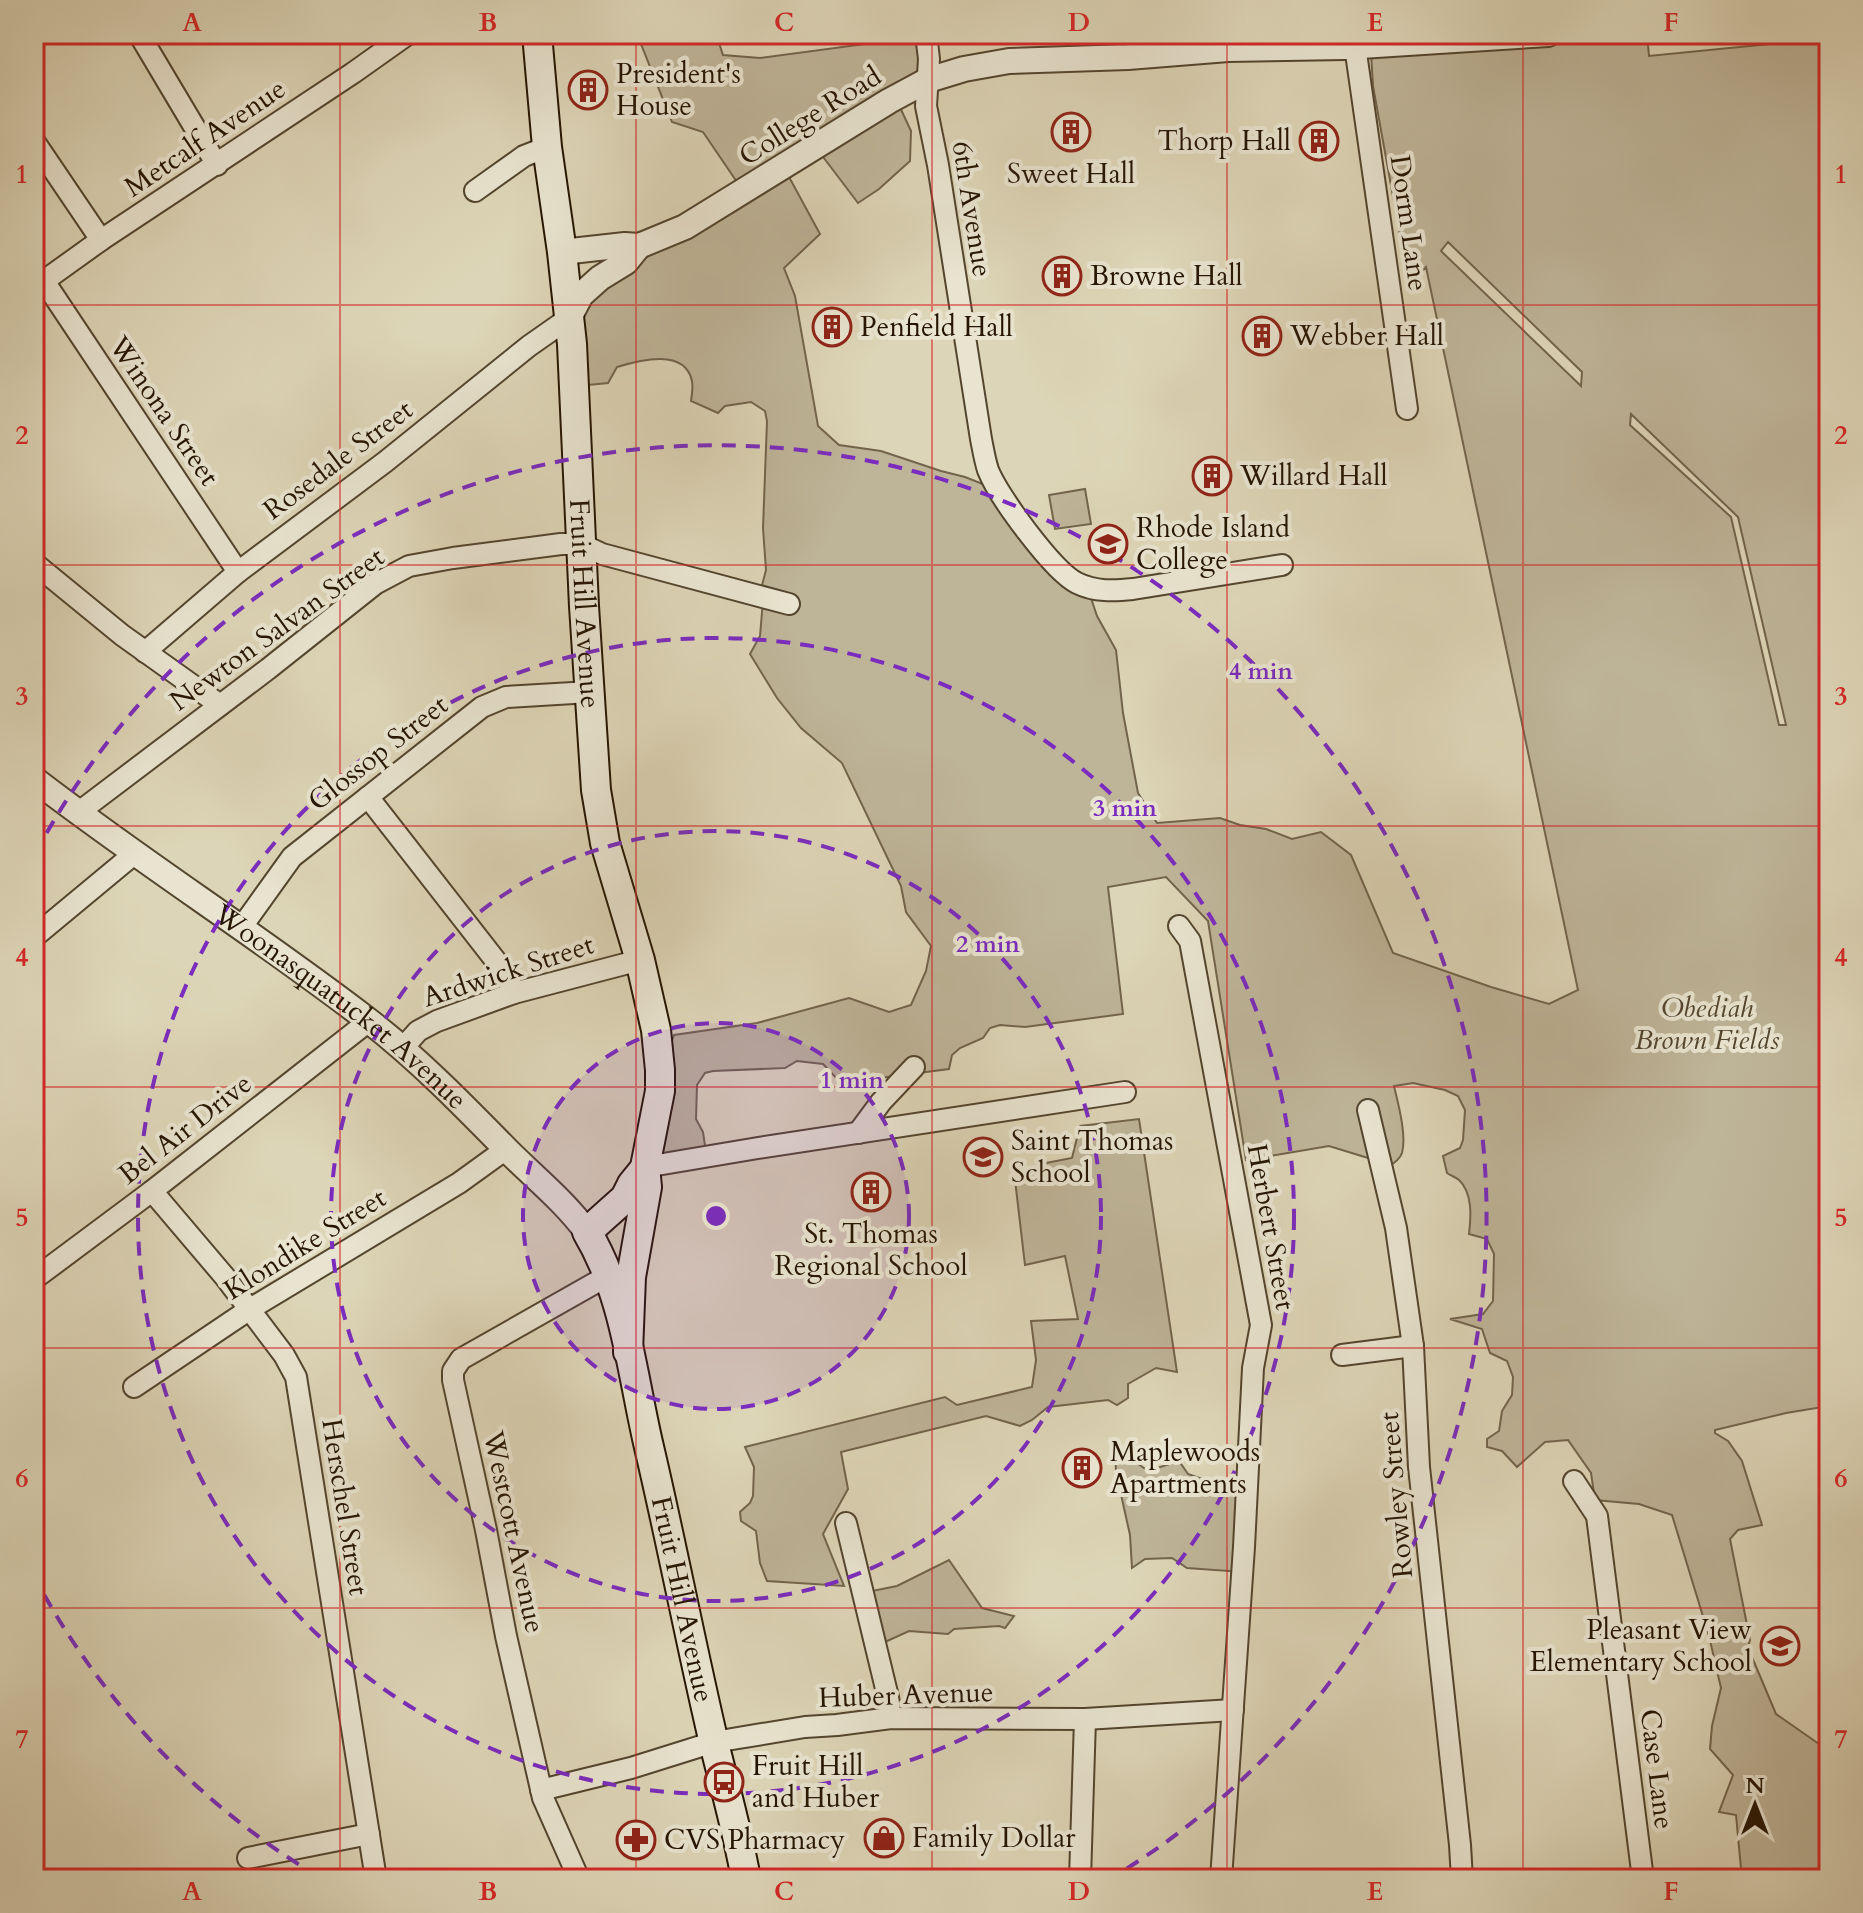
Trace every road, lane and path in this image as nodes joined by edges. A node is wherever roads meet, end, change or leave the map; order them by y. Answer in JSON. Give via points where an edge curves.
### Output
{"nodes":[{"id":1,"x":139,"y":34,"type":"edge"},
{"id":2,"x":408,"y":34,"type":"edge"},
{"id":3,"x":537,"y":34,"type":"edge"},
{"id":4,"x":926,"y":34,"type":"edge"},
{"id":5,"x":1548,"y":34,"type":"edge"},
{"id":6,"x":1355,"y":46,"type":"junction"},
{"id":7,"x":928,"y":80,"type":"junction"},
{"id":8,"x":34,"y":141,"type":"edge"},
{"id":9,"x":547,"y":147,"type":"junction"},
{"id":10,"x":217,"y":165,"type":"junction"},
{"id":11,"x":475,"y":191,"type":"dead end"},
{"id":12,"x":101,"y":240,"type":"junction"},
{"id":13,"x":639,"y":246,"type":"junction"},
{"id":14,"x":562,"y":252,"type":"junction"},
{"id":15,"x":39,"y":284,"type":"edge"},
{"id":16,"x":569,"y":318,"type":"junction"},
{"id":17,"x":1407,"y":409,"type":"dead end"},
{"id":18,"x":581,"y":544,"type":"junction"},
{"id":19,"x":34,"y":563,"type":"edge"},
{"id":20,"x":1282,"y":565,"type":"dead end"},
{"id":21,"x":238,"y":572,"type":"junction"},
{"id":22,"x":789,"y":604,"type":"dead end"},
{"id":23,"x":145,"y":652,"type":"junction"},
{"id":24,"x":590,"y":692,"type":"junction"},
{"id":25,"x":220,"y":705,"type":"junction"},
{"id":26,"x":34,"y":779,"type":"edge"},
{"id":27,"x":368,"y":797,"type":"junction"},
{"id":28,"x":79,"y":812,"type":"junction"},
{"id":29,"x":134,"y":854,"type":"junction"},
{"id":30,"x":1179,"y":926,"type":"dead end"},
{"id":31,"x":241,"y":928,"type":"junction"},
{"id":32,"x":34,"y":937,"type":"edge"},
{"id":33,"x":640,"y":960,"type":"junction"},
{"id":34,"x":514,"y":993,"type":"junction"},
{"id":35,"x":369,"y":1021,"type":"junction"},
{"id":36,"x":402,"y":1049,"type":"junction"},
{"id":37,"x":914,"y":1067,"type":"dead end"},
{"id":38,"x":1125,"y":1092,"type":"dead end"},
{"id":39,"x":1368,"y":1110,"type":"dead end"},
{"id":40,"x":858,"y":1133,"type":"junction"},
{"id":41,"x":506,"y":1149,"type":"junction"},
{"id":42,"x":645,"y":1167,"type":"junction"},
{"id":43,"x":152,"y":1191,"type":"junction"},
{"id":44,"x":587,"y":1232,"type":"junction"},
{"id":45,"x":609,"y":1275,"type":"junction"},
{"id":46,"x":34,"y":1279,"type":"edge"},
{"id":47,"x":250,"y":1309,"type":"junction"},
{"id":48,"x":1413,"y":1346,"type":"junction"},
{"id":49,"x":628,"y":1352,"type":"junction"},
{"id":50,"x":1342,"y":1355,"type":"dead end"},
{"id":51,"x":134,"y":1387,"type":"dead end"},
{"id":52,"x":1574,"y":1481,"type":"dead end"},
{"id":53,"x":846,"y":1523,"type":"dead end"},
{"id":54,"x":1233,"y":1710,"type":"junction"},
{"id":55,"x":891,"y":1718,"type":"junction"},
{"id":56,"x":1085,"y":1719,"type":"junction"},
{"id":57,"x":714,"y":1742,"type":"junction"},
{"id":58,"x":541,"y":1790,"type":"junction"},
{"id":59,"x":369,"y":1834,"type":"junction"},
{"id":60,"x":739,"y":1846,"type":"junction"},
{"id":61,"x":248,"y":1858,"type":"dead end"},
{"id":62,"x":376,"y":1879,"type":"edge"},
{"id":63,"x":579,"y":1879,"type":"edge"},
{"id":64,"x":746,"y":1879,"type":"edge"},
{"id":65,"x":760,"y":1879,"type":"edge"},
{"id":66,"x":1080,"y":1879,"type":"edge"},
{"id":67,"x":1221,"y":1879,"type":"edge"},
{"id":68,"x":1462,"y":1879,"type":"edge"},
{"id":69,"x":1643,"y":1879,"type":"edge"}],
"edges":[{"from":1,"to":10,"type":"street"},
{"from":2,"to":10,"type":"street","name":"Metcalf Avenue"},
{"from":3,"to":9,"type":"main road","name":"Fruit Hill Avenue"},
{"from":4,"to":7,"type":"street","name":"6th Avenue"},
{"from":5,"to":6,"type":"street","name":"College Road"},
{"from":6,"to":7,"type":"street","name":"College Road","via":[[1009,61]]},
{"from":6,"to":17,"type":"street","name":"Dorm Lane"},
{"from":7,"to":13,"type":"street","name":"College Road","via":[[692,223]]},
{"from":7,"to":20,"type":"street","name":"6th Avenue","via":[[926,106],[988,471],[1028,532],[1063,574],[1111,591]]},
{"from":8,"to":12,"type":"street"},
{"from":9,"to":11,"type":"street","via":[[524,156]]},
{"from":9,"to":14,"type":"main road","name":"Fruit Hill Avenue"},
{"from":10,"to":12,"type":"street","name":"Metcalf Avenue"},
{"from":12,"to":15,"type":"street","name":"Metcalf Avenue"},
{"from":13,"to":14,"type":"street","name":"College Road"},
{"from":13,"to":16,"type":"street","name":"College Road","via":[[581,295]]},
{"from":14,"to":16,"type":"main road","name":"Fruit Hill Avenue"},
{"from":15,"to":21,"type":"street","name":"Winona Street"},
{"from":16,"to":18,"type":"main road","name":"Fruit Hill Avenue"},
{"from":16,"to":21,"type":"street","name":"Rosedale Street"},
{"from":18,"to":22,"type":"street"},
{"from":18,"to":24,"type":"main road","name":"Fruit Hill Avenue"},
{"from":18,"to":25,"type":"street","name":"Newton Salvan Street","via":[[409,566],[375,584]]},
{"from":19,"to":23,"type":"street"},
{"from":21,"to":23,"type":"street","name":"Rosedale Street"},
{"from":23,"to":25,"type":"street"},
{"from":24,"to":27,"type":"street","name":"Glossop Street","via":[[492,702]]},
{"from":24,"to":33,"type":"main road","name":"Fruit Hill Avenue","via":[[593,763],[605,843]]},
{"from":25,"to":28,"type":"street","name":"Newton Salvan Street"},
{"from":26,"to":28,"type":"street","name":"Woonasquatucket Avenue"},
{"from":27,"to":31,"type":"street","name":"Glossop Street","via":[[292,857]]},
{"from":27,"to":34,"type":"street","via":[[503,970]]},
{"from":28,"to":29,"type":"street","name":"Woonasquatucket Avenue"},
{"from":29,"to":31,"type":"street","name":"Woonasquatucket Avenue"},
{"from":29,"to":32,"type":"street"},
{"from":30,"to":54,"type":"street","name":"Herbert Street","via":[[1190,941],[1261,1325],[1253,1368]]},
{"from":31,"to":35,"type":"street","name":"Woonasquatucket Avenue"},
{"from":33,"to":34,"type":"street","name":"Ardwick Street"},
{"from":33,"to":42,"type":"main road","name":"Fruit Hill Avenue","via":[[660,1070]]},
{"from":34,"to":36,"type":"street","name":"Ardwick Street","via":[[437,1021],[418,1031]]},
{"from":35,"to":36,"type":"street","name":"Woonasquatucket Avenue"},
{"from":35,"to":43,"type":"street","name":"Bel Air Drive"},
{"from":36,"to":41,"type":"street","name":"Woonasquatucket Avenue"},
{"from":37,"to":40,"type":"street"},
{"from":38,"to":40,"type":"street"},
{"from":39,"to":48,"type":"street","name":"Rowley Street","via":[[1396,1228]]},
{"from":40,"to":42,"type":"street"},
{"from":41,"to":44,"type":"street","name":"Woonasquatucket Avenue"},
{"from":41,"to":47,"type":"street","name":"Klondike Street"},
{"from":42,"to":44,"type":"main road","name":"Fruit Hill Avenue","via":[[625,1198]]},
{"from":42,"to":49,"type":"main road","name":"Fruit Hill Avenue"},
{"from":43,"to":46,"type":"street","name":"Bel Air Drive"},
{"from":43,"to":47,"type":"street","name":"Herschel Street"},
{"from":44,"to":45,"type":"main road","name":"Woonasquatucket Avenue"},
{"from":45,"to":49,"type":"main road","name":"Fruit Hill Avenue"},
{"from":45,"to":58,"type":"street","name":"Westcott Avenue","via":[[461,1359],[453,1371]]},
{"from":47,"to":51,"type":"street","name":"Klondike Street"},
{"from":47,"to":59,"type":"street","name":"Herschel Street","via":[[296,1377]]},
{"from":48,"to":50,"type":"street"},
{"from":48,"to":68,"type":"street","name":"Rowley Street","via":[[1419,1467]]},
{"from":49,"to":57,"type":"main road","name":"Fruit Hill Avenue"},
{"from":52,"to":69,"type":"street","name":"Case Lane","via":[[1597,1516]]},
{"from":53,"to":55,"type":"street"},
{"from":54,"to":56,"type":"street","name":"Huber Avenue"},
{"from":54,"to":67,"type":"street","name":"Herbert Street"},
{"from":55,"to":56,"type":"street","name":"Huber Avenue"},
{"from":55,"to":57,"type":"street","name":"Huber Avenue"},
{"from":56,"to":66,"type":"street"},
{"from":57,"to":58,"type":"street","name":"Huber Avenue"},
{"from":57,"to":60,"type":"main road","name":"Fruit Hill Avenue"},
{"from":58,"to":63,"type":"street","name":"Westcott Avenue"},
{"from":59,"to":61,"type":"street"},
{"from":59,"to":62,"type":"street","name":"Herschel Street"},
{"from":60,"to":64,"type":"main road","name":"Fruit Hill Avenue"},
{"from":60,"to":65,"type":"main road","name":"Fruit Hill Avenue"}]}
